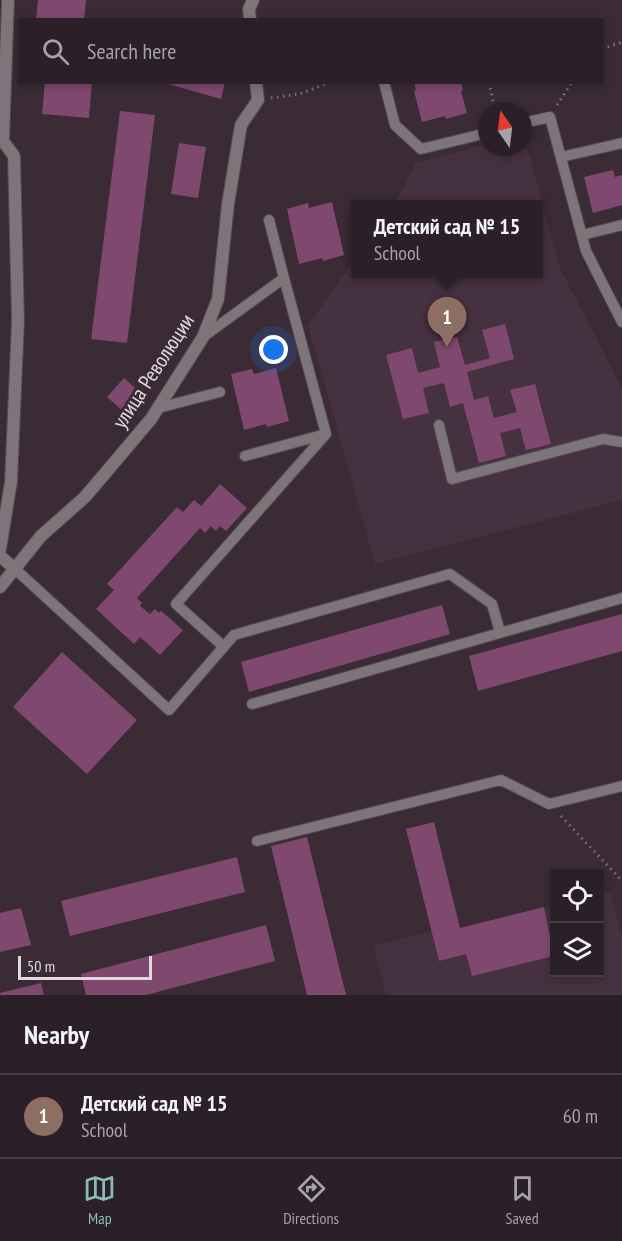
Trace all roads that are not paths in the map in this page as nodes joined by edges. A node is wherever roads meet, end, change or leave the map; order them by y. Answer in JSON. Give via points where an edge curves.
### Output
{"nodes":[{"id":1,"x":8,"y":0,"type":"edge"},
{"id":2,"x":253,"y":0,"type":"edge"},
{"id":3,"x":250,"y":18,"type":"edge"},
{"id":4,"x":256,"y":84,"type":"edge"},
{"id":5,"x":385,"y":84,"type":"edge"},
{"id":6,"x":532,"y":121,"type":"edge"},
{"id":7,"x":478,"y":135,"type":"edge"},
{"id":8,"x":1,"y":141,"type":"edge"},
{"id":9,"x":622,"y":143,"type":"edge"},
{"id":10,"x":561,"y":158,"type":"junction"},
{"id":11,"x":269,"y":220,"type":"dead end"},
{"id":12,"x":622,"y":225,"type":"edge"},
{"id":13,"x":582,"y":235,"type":"junction"},
{"id":14,"x":284,"y":278,"type":"junction"},
{"id":15,"x":622,"y":322,"type":"edge"},
{"id":16,"x":203,"y":337,"type":"junction"},
{"id":17,"x":220,"y":392,"type":"dead end"},
{"id":18,"x":158,"y":408,"type":"junction"},
{"id":19,"x":439,"y":425,"type":"dead end"},
{"id":20,"x":326,"y":434,"type":"junction"},
{"id":21,"x":622,"y":442,"type":"edge"},
{"id":22,"x":245,"y":456,"type":"dead end"},
{"id":23,"x":0,"y":549,"type":"edge"},
{"id":24,"x":0,"y":556,"type":"edge"},
{"id":25,"x":14,"y":568,"type":"junction"},
{"id":26,"x":0,"y":587,"type":"edge"},
{"id":27,"x":622,"y":598,"type":"edge"},
{"id":28,"x":500,"y":632,"type":"junction"},
{"id":29,"x":224,"y":647,"type":"junction"},
{"id":30,"x":252,"y":704,"type":"dead end"},
{"id":31,"x":622,"y":786,"type":"edge"},
{"id":32,"x":257,"y":841,"type":"dead end"}],
"edges":[{"from":1,"to":8,"type":"street"},
{"from":2,"to":3,"type":"street"},
{"from":4,"to":16,"type":"street","name":"улица Революции","via":[[258,100],[241,125],[218,299]]},
{"from":5,"to":7,"type":"lane","via":[[395,125],[421,149]]},
{"from":6,"to":10,"type":"lane","via":[[549,117]]},
{"from":8,"to":23,"type":"street","via":[[14,156],[18,321],[11,482]]},
{"from":9,"to":10,"type":"lane"},
{"from":10,"to":13,"type":"lane"},
{"from":11,"to":14,"type":"lane"},
{"from":12,"to":13,"type":"lane"},
{"from":13,"to":15,"type":"lane","via":[[586,251]]},
{"from":14,"to":16,"type":"lane"},
{"from":14,"to":20,"type":"lane"},
{"from":16,"to":18,"type":"street","name":"улица Революции"},
{"from":17,"to":18,"type":"lane"},
{"from":18,"to":25,"type":"street","name":"улица Революции","via":[[85,496],[41,536]]},
{"from":19,"to":21,"type":"lane","via":[[452,479],[603,440]]},
{"from":20,"to":22,"type":"lane"},
{"from":20,"to":29,"type":"lane","via":[[176,604]]},
{"from":24,"to":25,"type":"street"},
{"from":25,"to":26,"type":"street","name":"улица Революции"},
{"from":25,"to":29,"type":"lane","via":[[169,710]]},
{"from":27,"to":28,"type":"lane"},
{"from":28,"to":29,"type":"lane","via":[[492,604],[450,574],[234,635]]},
{"from":28,"to":30,"type":"lane"},
{"from":31,"to":32,"type":"lane","via":[[549,804],[501,780]]}]}
